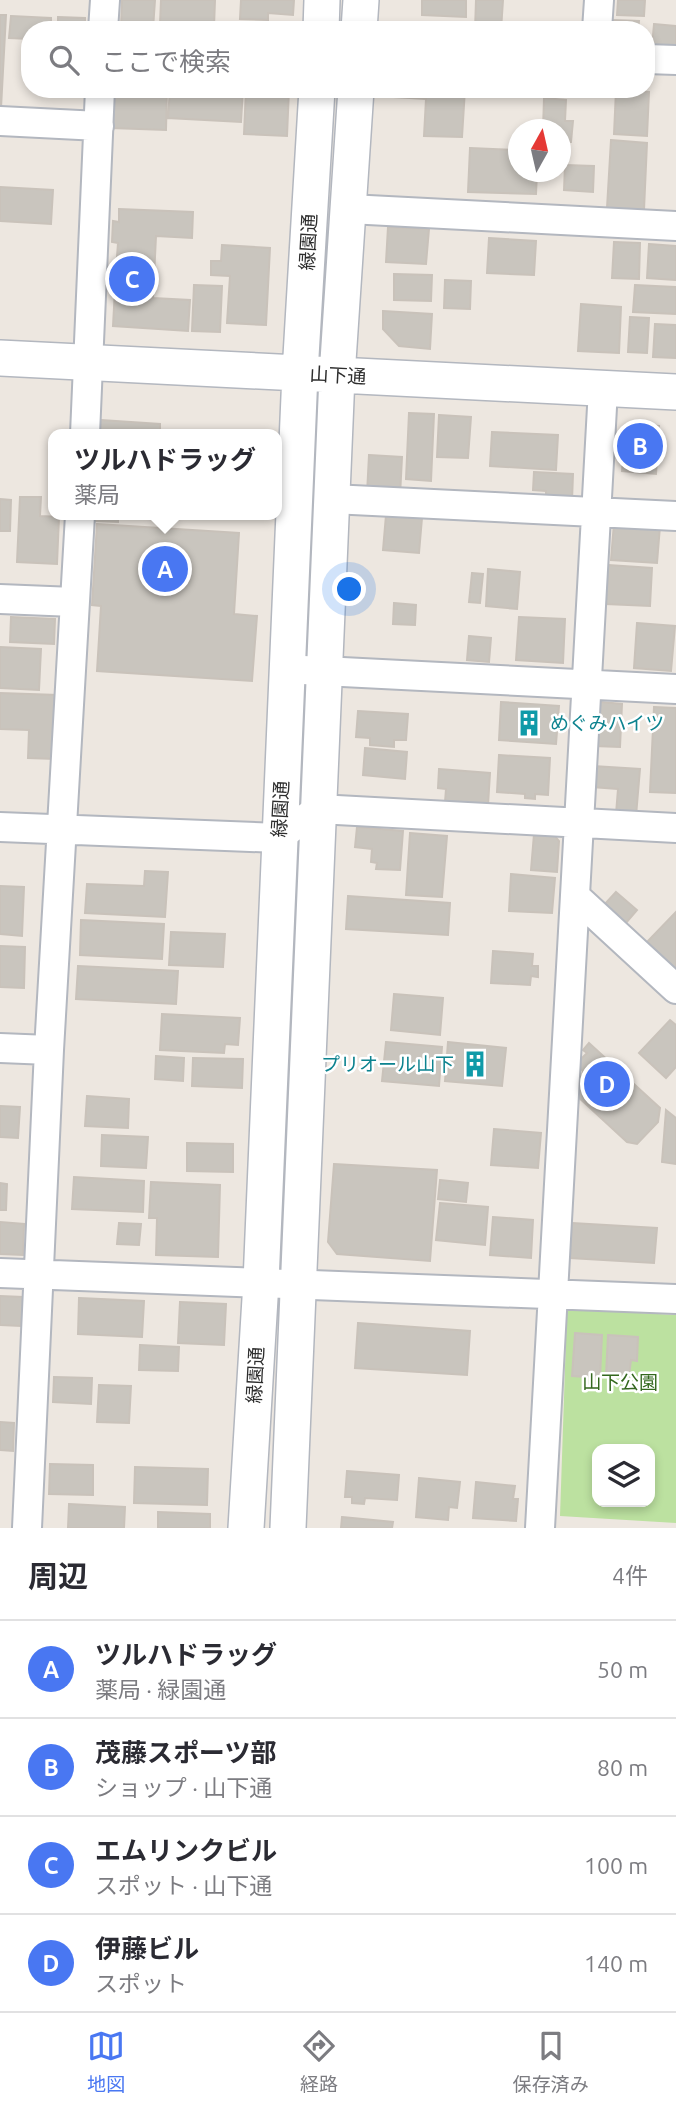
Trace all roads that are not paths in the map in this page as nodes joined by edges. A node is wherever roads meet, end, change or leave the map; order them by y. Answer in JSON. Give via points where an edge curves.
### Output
{"nodes":[{"id":1,"x":105,"y":0,"type":"edge"},
{"id":2,"x":323,"y":0,"type":"edge"},
{"id":3,"x":360,"y":0,"type":"edge"},
{"id":4,"x":598,"y":0,"type":"edge"},
{"id":5,"x":104,"y":21,"type":"edge"},
{"id":6,"x":322,"y":21,"type":"edge"},
{"id":7,"x":359,"y":21,"type":"edge"},
{"id":8,"x":597,"y":21,"type":"edge"},
{"id":9,"x":655,"y":59,"type":"edge"},
{"id":10,"x":676,"y":60,"type":"edge"},
{"id":11,"x":100,"y":98,"type":"edge"},
{"id":12,"x":316,"y":98,"type":"edge"},
{"id":13,"x":355,"y":98,"type":"edge"},
{"id":14,"x":0,"y":121,"type":"edge"},
{"id":15,"x":99,"y":126,"type":"junction"},
{"id":16,"x":349,"y":209,"type":"junction"},
{"id":17,"x":676,"y":226,"type":"edge"},
{"id":18,"x":0,"y":358,"type":"edge"},
{"id":19,"x":89,"y":363,"type":"junction"},
{"id":20,"x":300,"y":373,"type":"junction"},
{"id":21,"x":337,"y":376,"type":"junction"},
{"id":22,"x":603,"y":388,"type":"junction"},
{"id":23,"x":676,"y":392,"type":"edge"},
{"id":24,"x":85,"y":429,"type":"edge"},
{"id":25,"x":332,"y":499,"type":"junction"},
{"id":26,"x":595,"y":511,"type":"junction"},
{"id":27,"x":676,"y":516,"type":"edge"},
{"id":28,"x":80,"y":520,"type":"edge"},
{"id":29,"x":0,"y":599,"type":"edge"},
{"id":30,"x":74,"y":602,"type":"junction"},
{"id":31,"x":286,"y":669,"type":"junction"},
{"id":32,"x":324,"y":672,"type":"junction"},
{"id":33,"x":586,"y":685,"type":"junction"},
{"id":34,"x":676,"y":689,"type":"edge"},
{"id":35,"x":318,"y":809,"type":"junction"},
{"id":36,"x":580,"y":822,"type":"junction"},
{"id":37,"x":0,"y":827,"type":"edge"},
{"id":38,"x":676,"y":828,"type":"edge"},
{"id":39,"x":61,"y":829,"type":"junction"},
{"id":40,"x":278,"y":838,"type":"junction"},
{"id":41,"x":575,"y":896,"type":"junction"},
{"id":42,"x":676,"y":989,"type":"edge"},
{"id":43,"x":0,"y":1048,"type":"edge"},
{"id":44,"x":48,"y":1050,"type":"junction"},
{"id":45,"x":0,"y":1273,"type":"edge"},
{"id":46,"x":38,"y":1275,"type":"junction"},
{"id":47,"x":261,"y":1282,"type":"junction"},
{"id":48,"x":299,"y":1285,"type":"junction"},
{"id":49,"x":552,"y":1293,"type":"junction"},
{"id":50,"x":676,"y":1299,"type":"edge"},
{"id":51,"x":27,"y":1528,"type":"edge"},
{"id":52,"x":246,"y":1528,"type":"edge"},
{"id":53,"x":288,"y":1528,"type":"edge"},
{"id":54,"x":540,"y":1528,"type":"edge"}],
"edges":[{"from":1,"to":5,"type":"street"},
{"from":2,"to":6,"type":"street"},
{"from":3,"to":7,"type":"street"},
{"from":4,"to":8,"type":"street"},
{"from":9,"to":10,"type":"street"},
{"from":11,"to":15,"type":"street"},
{"from":12,"to":20,"type":"street","name":"緑園通"},
{"from":13,"to":16,"type":"street","name":"緑園通"},
{"from":14,"to":15,"type":"street"},
{"from":15,"to":19,"type":"street"},
{"from":16,"to":17,"type":"street"},
{"from":16,"to":21,"type":"street","name":"緑園通"},
{"from":18,"to":19,"type":"street","name":"山下通"},
{"from":19,"to":20,"type":"street","name":"山下通"},
{"from":19,"to":24,"type":"street"},
{"from":20,"to":21,"type":"street","name":"山下通"},
{"from":20,"to":31,"type":"street","name":"緑園通"},
{"from":21,"to":22,"type":"street","name":"山下通"},
{"from":21,"to":25,"type":"street","name":"緑園通"},
{"from":22,"to":23,"type":"street","name":"山下通"},
{"from":22,"to":26,"type":"street"},
{"from":25,"to":26,"type":"street"},
{"from":25,"to":32,"type":"street","name":"緑園通"},
{"from":26,"to":27,"type":"street"},
{"from":26,"to":33,"type":"street"},
{"from":28,"to":30,"type":"street"},
{"from":29,"to":30,"type":"street"},
{"from":30,"to":39,"type":"street"},
{"from":31,"to":32,"type":"street"},
{"from":31,"to":40,"type":"street","name":"緑園通"},
{"from":32,"to":33,"type":"street"},
{"from":32,"to":35,"type":"street","name":"緑園通"},
{"from":33,"to":34,"type":"street"},
{"from":33,"to":36,"type":"street"},
{"from":35,"to":36,"type":"street"},
{"from":35,"to":40,"type":"street"},
{"from":35,"to":48,"type":"street","name":"緑園通"},
{"from":36,"to":38,"type":"street"},
{"from":36,"to":41,"type":"street"},
{"from":37,"to":39,"type":"street"},
{"from":39,"to":40,"type":"street"},
{"from":39,"to":44,"type":"street"},
{"from":40,"to":47,"type":"street","name":"緑園通"},
{"from":41,"to":42,"type":"street"},
{"from":41,"to":49,"type":"street"},
{"from":43,"to":44,"type":"street"},
{"from":44,"to":46,"type":"street"},
{"from":45,"to":46,"type":"street"},
{"from":46,"to":47,"type":"street"},
{"from":46,"to":51,"type":"street"},
{"from":47,"to":48,"type":"street"},
{"from":47,"to":52,"type":"street","name":"緑園通"},
{"from":48,"to":49,"type":"street"},
{"from":48,"to":53,"type":"street","name":"緑園通"},
{"from":49,"to":50,"type":"street"},
{"from":49,"to":54,"type":"street"}]}
